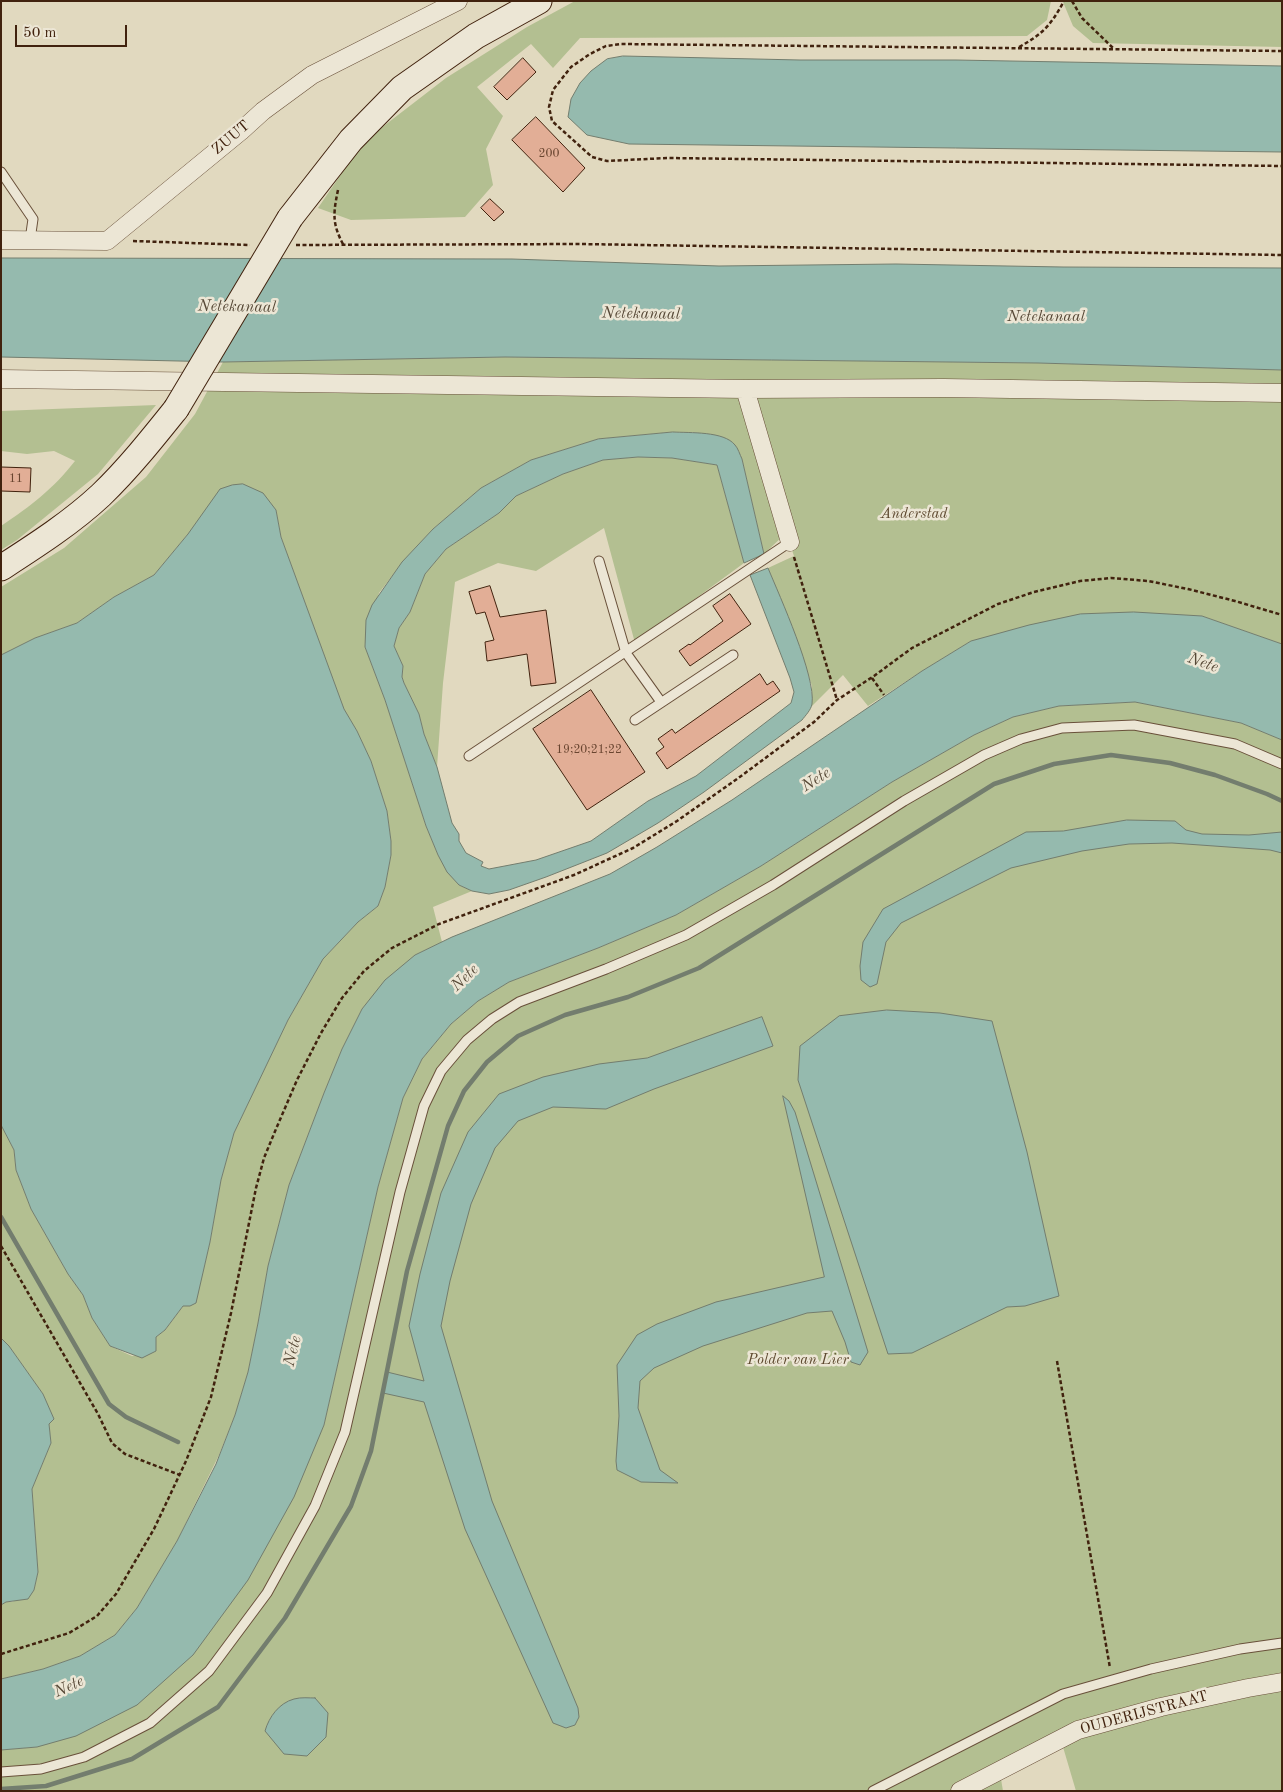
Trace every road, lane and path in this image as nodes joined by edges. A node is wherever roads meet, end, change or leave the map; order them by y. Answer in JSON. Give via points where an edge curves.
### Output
{"nodes":[{"id":1,"x":458,"y":1,"type":"edge"},
{"id":2,"x":539,"y":1,"type":"edge"},
{"id":3,"x":1064,"y":1,"type":"edge"},
{"id":4,"x":1072,"y":1,"type":"edge"},
{"id":5,"x":1018,"y":48,"type":"junction"},
{"id":6,"x":1115,"y":50,"type":"junction"},
{"id":7,"x":1282,"y":51,"type":"edge"},
{"id":8,"x":1282,"y":166,"type":"edge"},
{"id":9,"x":1,"y":172,"type":"edge"},
{"id":10,"x":339,"y":186,"type":"dead end"},
{"id":11,"x":1,"y":240,"type":"edge"},
{"id":12,"x":30,"y":240,"type":"junction"},
{"id":13,"x":107,"y":241,"type":"junction"},
{"id":14,"x":259,"y":245,"type":"dead end"},
{"id":15,"x":287,"y":245,"type":"dead end"},
{"id":16,"x":344,"y":246,"type":"junction"},
{"id":17,"x":1282,"y":256,"type":"edge"},
{"id":18,"x":1,"y":379,"type":"edge"},
{"id":19,"x":745,"y":390,"type":"junction"},
{"id":20,"x":1282,"y":394,"type":"edge"},
{"id":21,"x":790,"y":542,"type":"junction"},
{"id":22,"x":599,"y":561,"type":"dead end"},
{"id":23,"x":1,"y":568,"type":"edge"},
{"id":24,"x":1282,"y":615,"type":"edge"},
{"id":25,"x":626,"y":653,"type":"junction"},
{"id":26,"x":733,"y":655,"type":"dead end"},
{"id":27,"x":872,"y":677,"type":"junction"},
{"id":28,"x":884,"y":695,"type":"dead end"},
{"id":29,"x":837,"y":700,"type":"junction"},
{"id":30,"x":661,"y":702,"type":"junction"},
{"id":31,"x":634,"y":720,"type":"dead end"},
{"id":32,"x":469,"y":756,"type":"dead end"},
{"id":33,"x":1282,"y":764,"type":"edge"},
{"id":34,"x":1,"y":1246,"type":"edge"},
{"id":35,"x":1057,"y":1361,"type":"dead end"},
{"id":36,"x":180,"y":1475,"type":"junction"},
{"id":37,"x":1282,"y":1643,"type":"edge"},
{"id":38,"x":1,"y":1654,"type":"edge"},
{"id":39,"x":1112,"y":1679,"type":"junction"},
{"id":40,"x":1282,"y":1682,"type":"edge"},
{"id":41,"x":1,"y":1772,"type":"edge"},
{"id":42,"x":873,"y":1791,"type":"edge"},
{"id":43,"x":960,"y":1791,"type":"edge"}],
"edges":[{"from":1,"to":13,"type":"street","name":"ZUUT","via":[[312,74]]},
{"from":2,"to":23,"type":"main road","bridge":true,"via":[[476,36],[402,88],[351,140],[290,218],[176,409],[100,496],[70,521]]},
{"from":3,"to":5,"type":"path","via":[[1055,19],[1038,37]]},
{"from":4,"to":6,"type":"path","via":[[1082,18]]},
{"from":5,"to":6,"type":"path"},
{"from":5,"to":8,"type":"path","via":[[621,44],[606,46],[571,67],[553,90],[549,107],[552,121],[592,157],[607,161],[667,158]]},
{"from":6,"to":7,"type":"path"},
{"from":9,"to":12,"type":"lane","via":[[33,219]]},
{"from":10,"to":16,"type":"path","via":[[333,213],[336,232]]},
{"from":11,"to":12,"type":"street"},
{"from":12,"to":13,"type":"street"},
{"from":13,"to":14,"type":"path"},
{"from":15,"to":16,"type":"path"},
{"from":16,"to":17,"type":"path","via":[[579,244]]},
{"from":18,"to":19,"type":"street"},
{"from":19,"to":20,"type":"street","via":[[944,388]]},
{"from":19,"to":21,"type":"street"},
{"from":21,"to":25,"type":"lane"},
{"from":21,"to":29,"type":"path"},
{"from":22,"to":25,"type":"lane"},
{"from":24,"to":27,"type":"path","via":[[1148,581],[1111,578],[1080,581],[1034,592],[990,608],[912,648]]},
{"from":25,"to":30,"type":"lane"},
{"from":25,"to":32,"type":"lane"},
{"from":26,"to":30,"type":"lane"},
{"from":27,"to":28,"type":"path"},
{"from":27,"to":29,"type":"path"},
{"from":29,"to":36,"type":"path","via":[[814,722],[737,779],[633,848],[574,875],[439,924],[392,948],[364,971],[342,998],[321,1034],[297,1080],[264,1158],[211,1397]]},
{"from":30,"to":31,"type":"lane"},
{"from":33,"to":41,"type":"lane","via":[[1235,744],[1134,725],[1062,728],[1021,739],[984,755],[904,801],[773,885],[686,935],[519,1002],[492,1019],[467,1040],[441,1071],[424,1106],[400,1192],[345,1432],[315,1506],[267,1593],[210,1670],[150,1723],[84,1757],[41,1769]]},
{"from":34,"to":36,"type":"path","via":[[112,1442],[125,1454]]},
{"from":35,"to":39,"type":"path"},
{"from":36,"to":38,"type":"path","via":[[154,1529],[116,1594],[97,1616],[69,1633]]},
{"from":37,"to":39,"type":"lane"},
{"from":39,"to":42,"type":"lane","via":[[1063,1694]]},
{"from":40,"to":43,"type":"street","name":"OUDERIJSTRAAT","via":[[1161,1707],[1078,1730]]}]}
